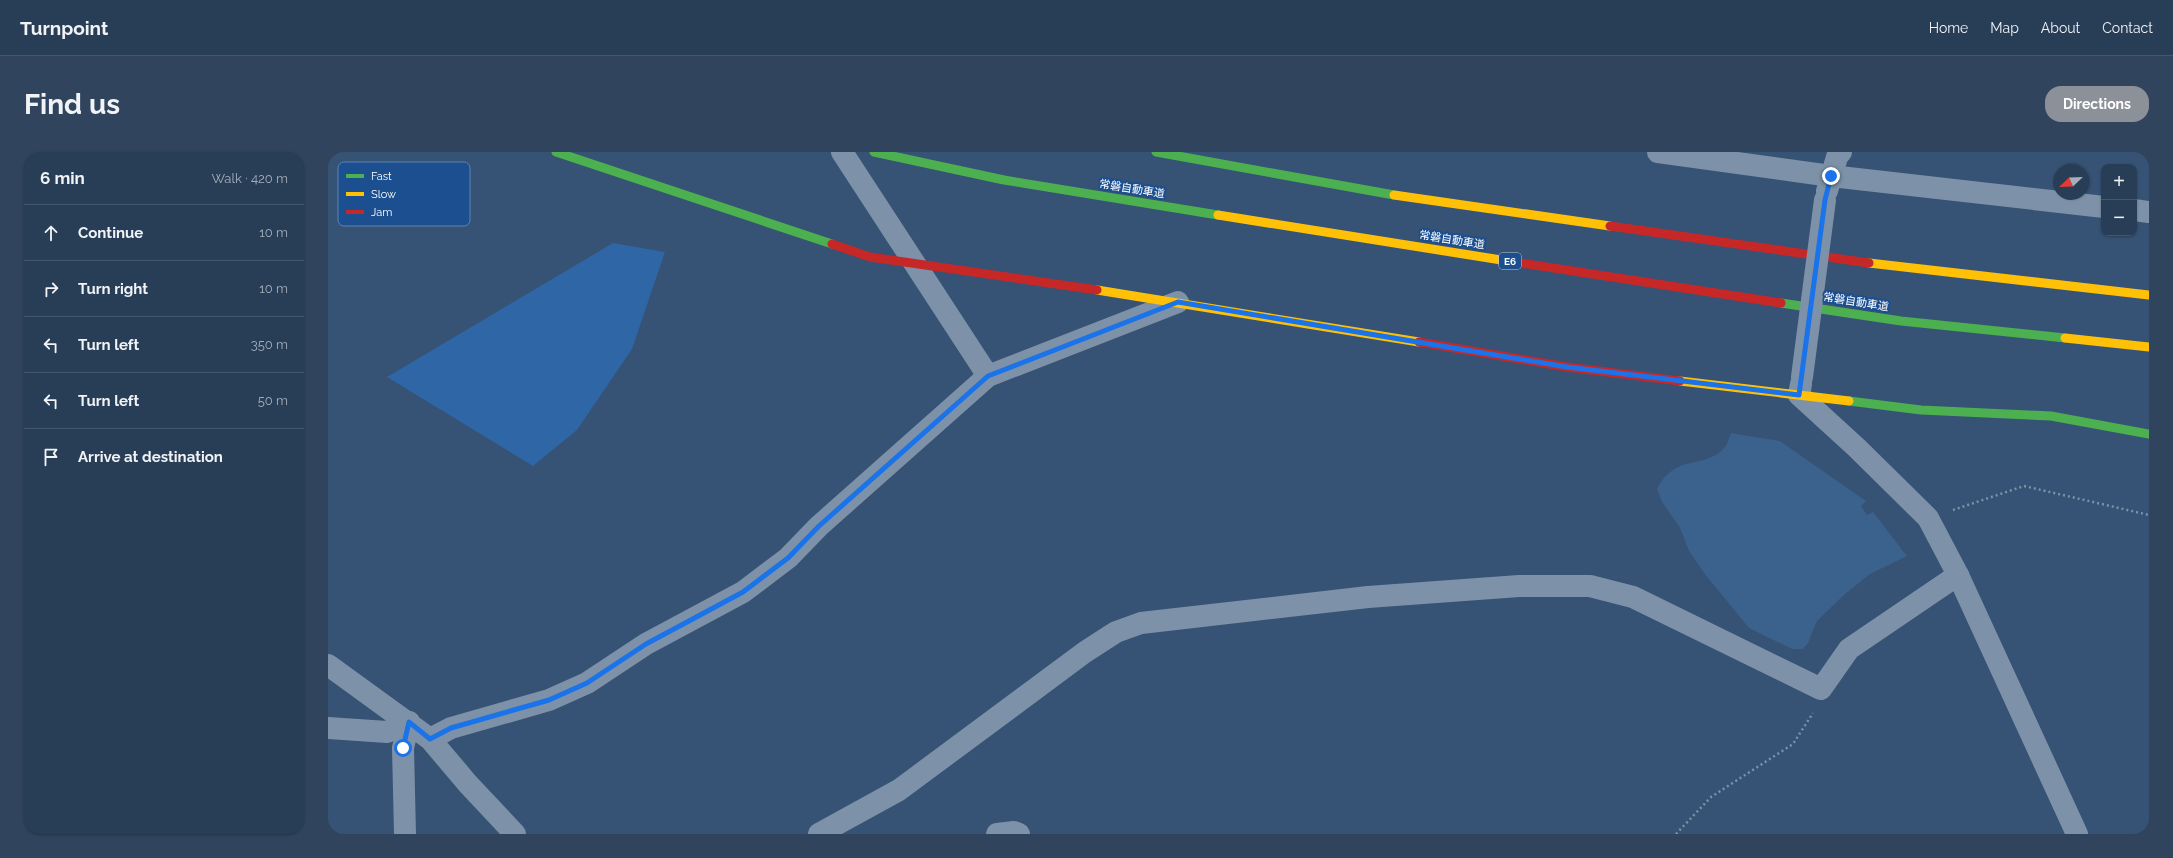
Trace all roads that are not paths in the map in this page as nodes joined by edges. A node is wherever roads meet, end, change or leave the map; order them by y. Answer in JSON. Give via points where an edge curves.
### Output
{"nodes":[{"id":1,"x":556,"y":152,"type":"edge"},
{"id":2,"x":842,"y":152,"type":"edge"},
{"id":3,"x":874,"y":152,"type":"edge"},
{"id":4,"x":1156,"y":152,"type":"edge"},
{"id":5,"x":1658,"y":152,"type":"edge"},
{"id":6,"x":1841,"y":152,"type":"edge"},
{"id":7,"x":1831,"y":176,"type":"junction"},
{"id":8,"x":2101,"y":207,"type":"edge"},
{"id":9,"x":2137,"y":210,"type":"edge"},
{"id":10,"x":2149,"y":212,"type":"edge"},
{"id":11,"x":915,"y":264,"type":"junction"},
{"id":12,"x":2149,"y":295,"type":"edge"},
{"id":13,"x":1178,"y":302,"type":"junction"},
{"id":14,"x":2149,"y":347,"type":"edge"},
{"id":15,"x":988,"y":376,"type":"junction"},
{"id":16,"x":1801,"y":386,"type":"junction"},
{"id":17,"x":2149,"y":434,"type":"edge"},
{"id":18,"x":1958,"y":575,"type":"junction"},
{"id":19,"x":328,"y":665,"type":"edge"},
{"id":20,"x":409,"y":722,"type":"junction"},
{"id":21,"x":328,"y":728,"type":"edge"},
{"id":22,"x":430,"y":739,"type":"junction"},
{"id":23,"x":405,"y":834,"type":"edge"},
{"id":24,"x":516,"y":834,"type":"edge"},
{"id":25,"x":819,"y":834,"type":"edge"},
{"id":26,"x":997,"y":834,"type":"edge"},
{"id":27,"x":1019,"y":834,"type":"edge"},
{"id":28,"x":2077,"y":834,"type":"edge"}],
"edges":[{"from":1,"to":11,"type":"main road","via":[[870,257]]},
{"from":2,"to":11,"type":"street"},
{"from":3,"to":14,"type":"main road","name":"常磐自動車道","number":"E6","via":[[1004,180],[1394,244],[1900,321]]},
{"from":4,"to":12,"type":"main road","via":[[1429,200],[1906,268]]},
{"from":5,"to":7,"type":"street"},
{"from":6,"to":7,"type":"street"},
{"from":7,"to":8,"type":"street"},
{"from":7,"to":16,"type":"street","bridge":true,"via":[[1825,200]]},
{"from":9,"to":10,"type":"street"},
{"from":11,"to":13,"type":"main road"},
{"from":11,"to":15,"type":"street"},
{"from":13,"to":15,"type":"street"},
{"from":13,"to":16,"type":"main road","via":[[1567,367]]},
{"from":15,"to":22,"type":"street","via":[[819,526],[788,558],[743,592],[646,644],[587,683],[549,700],[451,728]]},
{"from":16,"to":17,"type":"main road","via":[[1921,410],[2051,416]]},
{"from":16,"to":18,"type":"street","via":[[1857,448],[1928,518]]},
{"from":18,"to":25,"type":"street","via":[[1849,649],[1821,689],[1633,597],[1590,586],[1519,586],[1368,597],[1141,623],[1116,632],[1085,652],[898,790]]},
{"from":18,"to":28,"type":"street"},
{"from":19,"to":20,"type":"street"},
{"from":20,"to":21,"type":"street","via":[[387,732]]},
{"from":20,"to":22,"type":"street"},
{"from":20,"to":23,"type":"street","via":[[403,748]]},
{"from":22,"to":24,"type":"street","via":[[468,784]]},
{"from":26,"to":27,"type":"street"}]}
